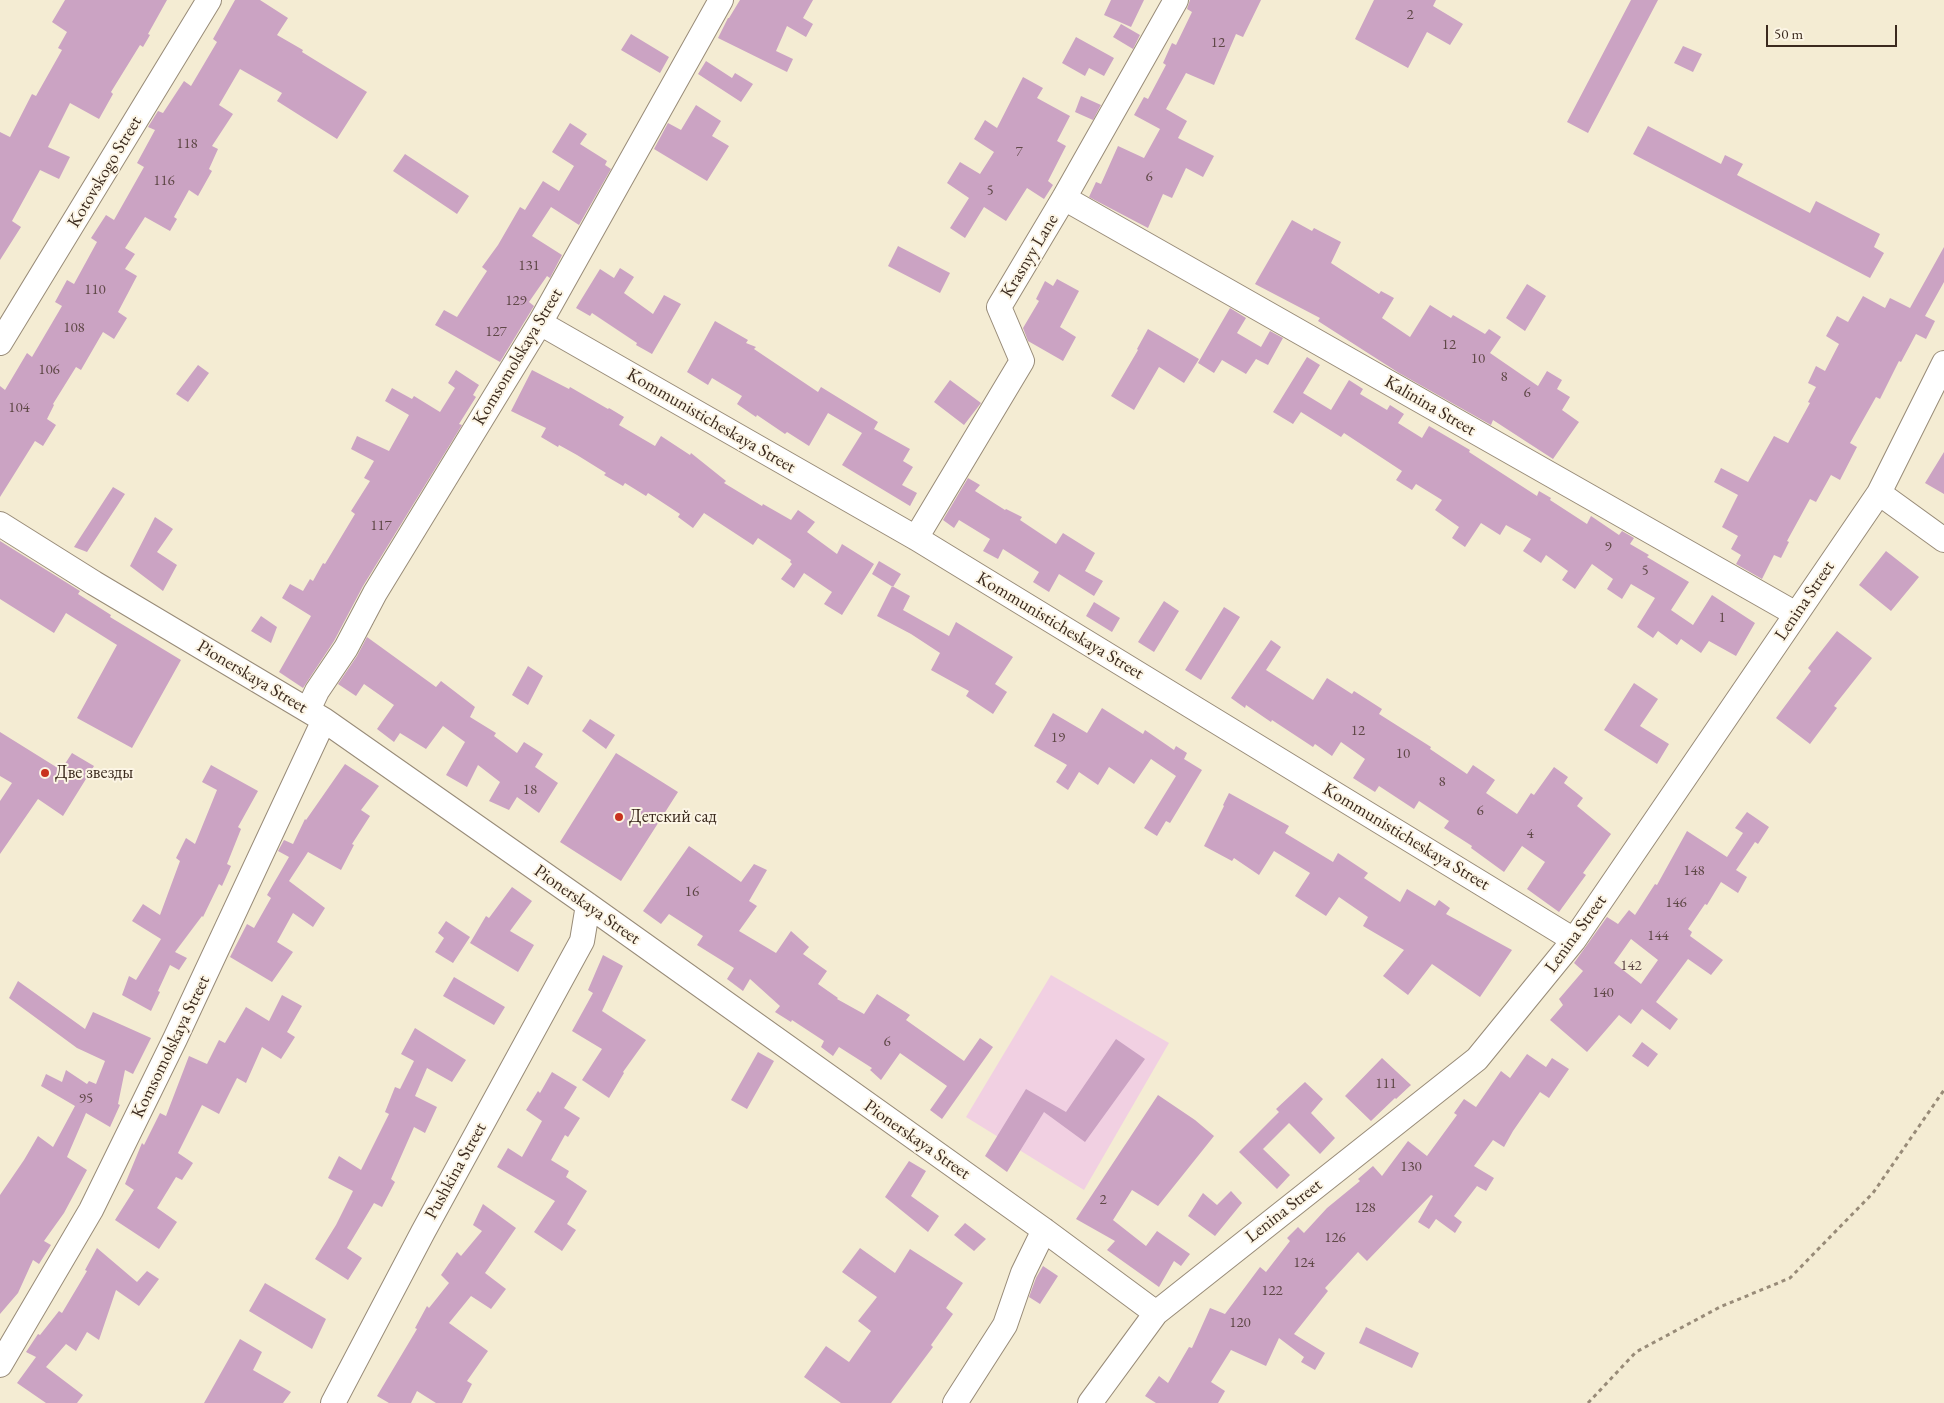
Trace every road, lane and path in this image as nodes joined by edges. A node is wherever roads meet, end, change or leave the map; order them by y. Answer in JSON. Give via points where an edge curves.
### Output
{"nodes":[{"id":1,"x":210,"y":0,"type":"edge"},
{"id":2,"x":720,"y":0,"type":"edge"},
{"id":3,"x":1176,"y":0,"type":"edge"},
{"id":4,"x":1064,"y":198,"type":"junction"},
{"id":5,"x":540,"y":324,"type":"junction"},
{"id":6,"x":0,"y":343,"type":"edge"},
{"id":7,"x":1944,"y":363,"type":"edge"},
{"id":8,"x":1879,"y":493,"type":"junction"},
{"id":9,"x":0,"y":524,"type":"edge"},
{"id":10,"x":916,"y":538,"type":"junction"},
{"id":11,"x":1944,"y":540,"type":"edge"},
{"id":12,"x":1796,"y":614,"type":"junction"},
{"id":13,"x":316,"y":715,"type":"junction"},
{"id":14,"x":588,"y":905,"type":"junction"},
{"id":15,"x":621,"y":929,"type":"junction"},
{"id":16,"x":1574,"y":940,"type":"junction"},
{"id":17,"x":582,"y":941,"type":"junction"},
{"id":18,"x":1944,"y":1090,"type":"edge"},
{"id":19,"x":1044,"y":1230,"type":"junction"},
{"id":20,"x":1156,"y":1313,"type":"junction"},
{"id":21,"x":0,"y":1365,"type":"edge"},
{"id":22,"x":333,"y":1403,"type":"edge"},
{"id":23,"x":955,"y":1403,"type":"edge"},
{"id":24,"x":1090,"y":1403,"type":"edge"},
{"id":25,"x":1588,"y":1403,"type":"edge"}],
"edges":[{"from":1,"to":6,"type":"street","name":"Kotovskogo Street"},
{"from":2,"to":5,"type":"street","name":"Komsomolskaya Street"},
{"from":3,"to":4,"type":"street","name":"Krasnyy Lane"},
{"from":4,"to":10,"type":"street","name":"Krasnyy Lane","via":[[999,307],[1022,361]]},
{"from":4,"to":12,"type":"street","name":"Kalinina Street"},
{"from":5,"to":10,"type":"street","name":"Kommunisticheskaya Street"},
{"from":5,"to":13,"type":"street","name":"Komsomolskaya Street","via":[[317,691]]},
{"from":7,"to":8,"type":"street","name":"Lenina Street"},
{"from":8,"to":11,"type":"street"},
{"from":8,"to":12,"type":"street","name":"Lenina Street"},
{"from":9,"to":13,"type":"street","name":"Pionerskaya Street"},
{"from":10,"to":16,"type":"street","name":"Kommunisticheskaya Street"},
{"from":12,"to":16,"type":"street","name":"Lenina Street"},
{"from":13,"to":14,"type":"street","name":"Pionerskaya Street"},
{"from":13,"to":21,"type":"street","name":"Komsomolskaya Street","via":[[175,1039],[91,1210]]},
{"from":14,"to":15,"type":"street","name":"Pionerskaya Street"},
{"from":14,"to":17,"type":"street","name":"Pushkina Street"},
{"from":15,"to":17,"type":"street"},
{"from":15,"to":19,"type":"street","name":"Pionerskaya Street"},
{"from":16,"to":20,"type":"street","name":"Lenina Street","via":[[1477,1060]]},
{"from":17,"to":22,"type":"street","name":"Pushkina Street","via":[[427,1223]]},
{"from":18,"to":25,"type":"path","via":[[1873,1193],[1790,1278],[1720,1307],[1636,1352]]},
{"from":19,"to":20,"type":"street","name":"Pionerskaya Street"},
{"from":19,"to":23,"type":"street","via":[[1023,1273],[1005,1325]]},
{"from":20,"to":24,"type":"street","name":"Lenina Street"}]}
